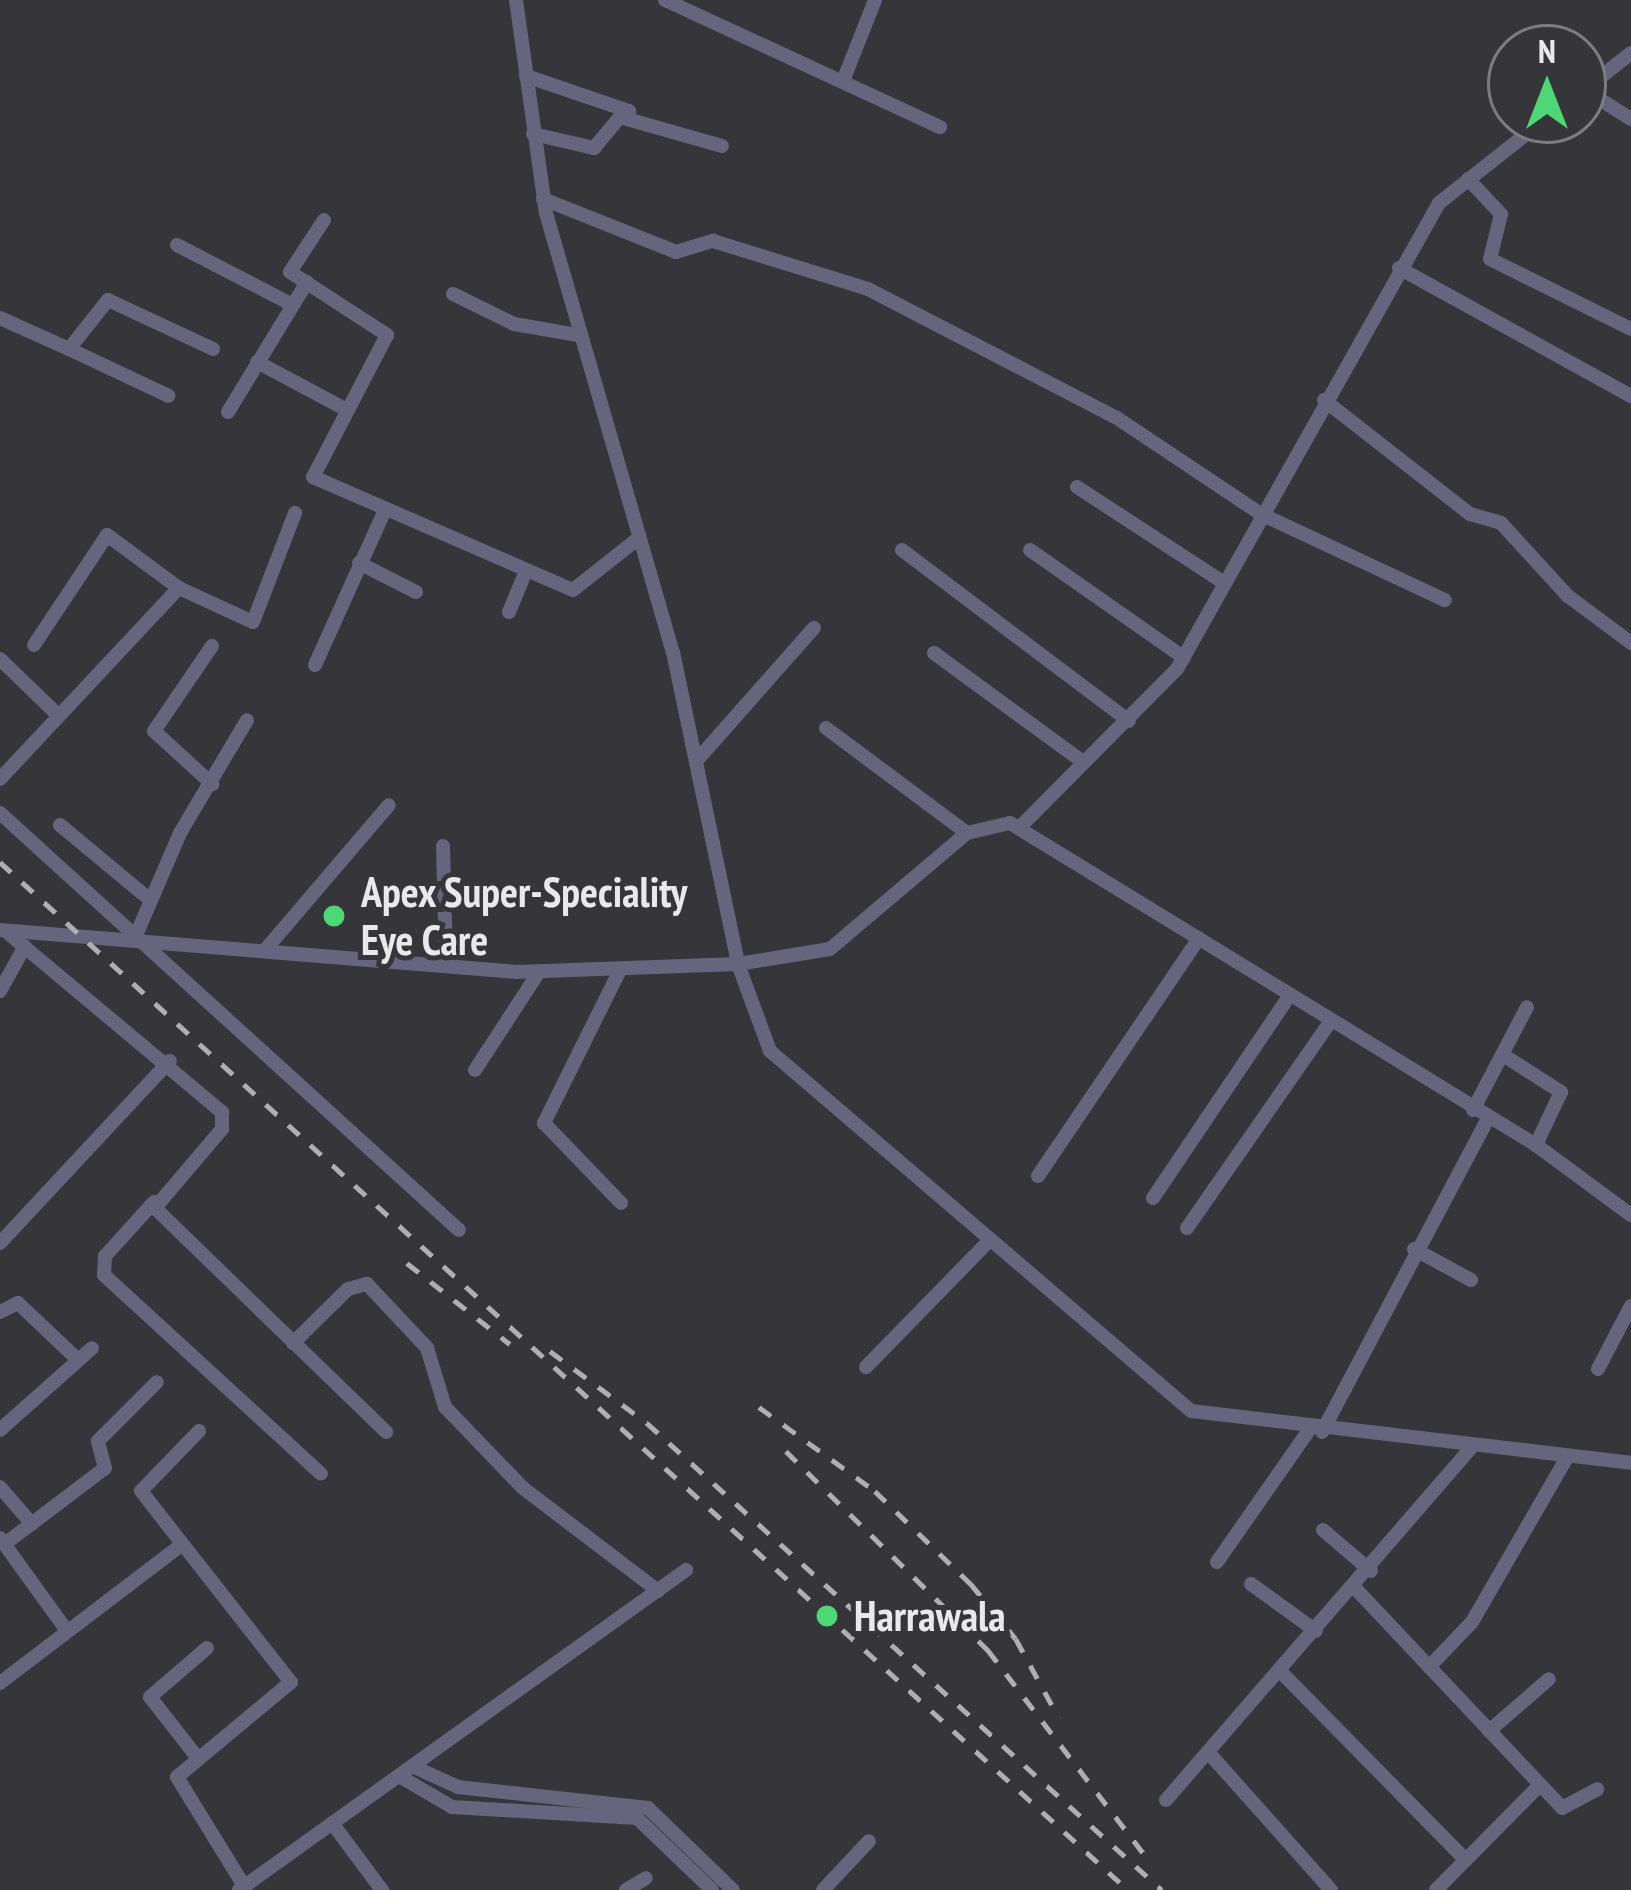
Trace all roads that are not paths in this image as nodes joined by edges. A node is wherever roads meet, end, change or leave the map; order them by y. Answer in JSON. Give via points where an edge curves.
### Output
{"nodes":[{"id":1,"x":516,"y":0,"type":"edge"},
{"id":2,"x":665,"y":0,"type":"edge"},
{"id":3,"x":875,"y":0,"type":"edge"},
{"id":4,"x":1631,"y":53,"type":"edge"},
{"id":5,"x":1607,"y":72,"type":"edge"},
{"id":6,"x":526,"y":76,"type":"junction"},
{"id":7,"x":843,"y":81,"type":"junction"},
{"id":8,"x":629,"y":110,"type":"dead end"},
{"id":9,"x":940,"y":127,"type":"dead end"},
{"id":10,"x":533,"y":134,"type":"junction"},
{"id":11,"x":1513,"y":144,"type":"edge"},
{"id":12,"x":722,"y":146,"type":"dead end"},
{"id":13,"x":1468,"y":179,"type":"junction"},
{"id":14,"x":543,"y":199,"type":"junction"},
{"id":15,"x":325,"y":220,"type":"dead end"},
{"id":16,"x":177,"y":245,"type":"dead end"},
{"id":17,"x":1399,"y":268,"type":"junction"},
{"id":18,"x":307,"y":282,"type":"junction"},
{"id":19,"x":453,"y":294,"type":"dead end"},
{"id":20,"x":291,"y":304,"type":"junction"},
{"id":21,"x":0,"y":318,"type":"edge"},
{"id":22,"x":1631,"y":329,"type":"edge"},
{"id":23,"x":578,"y":335,"type":"junction"},
{"id":24,"x":69,"y":349,"type":"junction"},
{"id":25,"x":213,"y":350,"type":"dead end"},
{"id":26,"x":256,"y":362,"type":"junction"},
{"id":27,"x":169,"y":396,"type":"dead end"},
{"id":28,"x":1631,"y":396,"type":"edge"},
{"id":29,"x":1324,"y":400,"type":"junction"},
{"id":30,"x":343,"y":409,"type":"junction"},
{"id":31,"x":228,"y":412,"type":"dead end"},
{"id":32,"x":1077,"y":487,"type":"dead end"},
{"id":33,"x":384,"y":512,"type":"junction"},
{"id":34,"x":295,"y":513,"type":"dead end"},
{"id":35,"x":1261,"y":514,"type":"junction"},
{"id":36,"x":640,"y":537,"type":"junction"},
{"id":37,"x":902,"y":550,"type":"dead end"},
{"id":38,"x":1030,"y":550,"type":"dead end"},
{"id":39,"x":359,"y":563,"type":"junction"},
{"id":40,"x":526,"y":571,"type":"junction"},
{"id":41,"x":1224,"y":583,"type":"junction"},
{"id":42,"x":179,"y":588,"type":"junction"},
{"id":43,"x":416,"y":592,"type":"dead end"},
{"id":44,"x":1445,"y":600,"type":"dead end"},
{"id":45,"x":509,"y":612,"type":"dead end"},
{"id":46,"x":814,"y":628,"type":"dead end"},
{"id":47,"x":1631,"y":643,"type":"edge"},
{"id":48,"x":34,"y":645,"type":"dead end"},
{"id":49,"x":212,"y":646,"type":"dead end"},
{"id":50,"x":934,"y":653,"type":"dead end"},
{"id":51,"x":1184,"y":658,"type":"junction"},
{"id":52,"x":0,"y":659,"type":"edge"},
{"id":53,"x":315,"y":664,"type":"dead end"},
{"id":54,"x":57,"y":714,"type":"junction"},
{"id":55,"x":247,"y":720,"type":"dead end"},
{"id":56,"x":1129,"y":722,"type":"junction"},
{"id":57,"x":826,"y":728,"type":"dead end"},
{"id":58,"x":698,"y":759,"type":"junction"},
{"id":59,"x":1083,"y":762,"type":"junction"},
{"id":60,"x":0,"y":779,"type":"edge"},
{"id":61,"x":212,"y":784,"type":"junction"},
{"id":62,"x":389,"y":806,"type":"dead end"},
{"id":63,"x":0,"y":813,"type":"edge"},
{"id":64,"x":60,"y":825,"type":"dead end"},
{"id":65,"x":1021,"y":826,"type":"junction"},
{"id":66,"x":967,"y":833,"type":"junction"},
{"id":67,"x":443,"y":846,"type":"dead end"},
{"id":68,"x":148,"y":898,"type":"junction"},
{"id":69,"x":2,"y":931,"type":"edge"},
{"id":70,"x":142,"y":938,"type":"junction"},
{"id":71,"x":1199,"y":938,"type":"junction"},
{"id":72,"x":25,"y":946,"type":"junction"},
{"id":73,"x":266,"y":949,"type":"junction"},
{"id":74,"x":446,"y":964,"type":"junction"},
{"id":75,"x":738,"y":964,"type":"junction"},
{"id":76,"x":620,"y":970,"type":"junction"},
{"id":77,"x":539,"y":973,"type":"junction"},
{"id":78,"x":0,"y":991,"type":"edge"},
{"id":79,"x":1290,"y":995,"type":"junction"},
{"id":80,"x":1526,"y":1007,"type":"dead end"},
{"id":81,"x":1331,"y":1021,"type":"junction"},
{"id":82,"x":1503,"y":1054,"type":"junction"},
{"id":83,"x":170,"y":1061,"type":"junction"},
{"id":84,"x":476,"y":1070,"type":"dead end"},
{"id":85,"x":1473,"y":1110,"type":"junction"},
{"id":86,"x":1488,"y":1119,"type":"junction"},
{"id":87,"x":1536,"y":1145,"type":"junction"},
{"id":88,"x":1038,"y":1176,"type":"dead end"},
{"id":89,"x":1153,"y":1198,"type":"dead end"},
{"id":90,"x":1623,"y":1201,"type":"edge"},
{"id":91,"x":154,"y":1202,"type":"junction"},
{"id":92,"x":621,"y":1203,"type":"dead end"},
{"id":93,"x":1631,"y":1215,"type":"edge"},
{"id":94,"x":1187,"y":1228,"type":"dead end"},
{"id":95,"x":459,"y":1230,"type":"dead end"},
{"id":96,"x":0,"y":1243,"type":"edge"},
{"id":97,"x":987,"y":1243,"type":"junction"},
{"id":98,"x":1414,"y":1249,"type":"junction"},
{"id":99,"x":1471,"y":1280,"type":"dead end"},
{"id":100,"x":1631,"y":1306,"type":"edge"},
{"id":101,"x":0,"y":1312,"type":"edge"},
{"id":102,"x":293,"y":1343,"type":"junction"},
{"id":103,"x":92,"y":1348,"type":"dead end"},
{"id":104,"x":78,"y":1360,"type":"junction"},
{"id":105,"x":866,"y":1367,"type":"dead end"},
{"id":106,"x":1598,"y":1369,"type":"dead end"},
{"id":107,"x":157,"y":1382,"type":"dead end"},
{"id":108,"x":0,"y":1430,"type":"edge"},
{"id":109,"x":199,"y":1431,"type":"dead end"},
{"id":110,"x":1316,"y":1431,"type":"junction"},
{"id":111,"x":386,"y":1432,"type":"dead end"},
{"id":112,"x":1474,"y":1444,"type":"junction"},
{"id":113,"x":1568,"y":1456,"type":"junction"},
{"id":114,"x":1631,"y":1463,"type":"edge"},
{"id":115,"x":321,"y":1474,"type":"dead end"},
{"id":116,"x":0,"y":1487,"type":"edge"},
{"id":117,"x":32,"y":1524,"type":"junction"},
{"id":118,"x":1323,"y":1530,"type":"dead end"},
{"id":119,"x":3,"y":1541,"type":"edge"},
{"id":120,"x":181,"y":1545,"type":"junction"},
{"id":121,"x":1217,"y":1562,"type":"dead end"},
{"id":122,"x":686,"y":1570,"type":"dead end"},
{"id":123,"x":1371,"y":1571,"type":"junction"},
{"id":124,"x":1251,"y":1584,"type":"dead end"},
{"id":125,"x":1354,"y":1588,"type":"junction"},
{"id":126,"x":658,"y":1591,"type":"junction"},
{"id":127,"x":67,"y":1630,"type":"junction"},
{"id":128,"x":1316,"y":1630,"type":"junction"},
{"id":129,"x":207,"y":1648,"type":"dead end"},
{"id":130,"x":1429,"y":1667,"type":"junction"},
{"id":131,"x":1280,"y":1671,"type":"junction"},
{"id":132,"x":1549,"y":1679,"type":"dead end"},
{"id":133,"x":0,"y":1683,"type":"edge"},
{"id":134,"x":1489,"y":1732,"type":"junction"},
{"id":135,"x":1208,"y":1752,"type":"junction"},
{"id":136,"x":197,"y":1757,"type":"junction"},
{"id":137,"x":406,"y":1771,"type":"junction"},
{"id":138,"x":1540,"y":1784,"type":"junction"},
{"id":139,"x":1597,"y":1789,"type":"dead end"},
{"id":140,"x":1166,"y":1800,"type":"dead end"},
{"id":141,"x":645,"y":1814,"type":"junction"},
{"id":142,"x":332,"y":1823,"type":"junction"},
{"id":143,"x":869,"y":1841,"type":"dead end"},
{"id":144,"x":1466,"y":1860,"type":"junction"},
{"id":145,"x":646,"y":1878,"type":"dead end"},
{"id":146,"x":241,"y":1888,"type":"edge"},
{"id":147,"x":382,"y":1890,"type":"edge"},
{"id":148,"x":626,"y":1890,"type":"edge"},
{"id":149,"x":712,"y":1890,"type":"edge"},
{"id":150,"x":733,"y":1890,"type":"edge"},
{"id":151,"x":824,"y":1890,"type":"edge"},
{"id":152,"x":1331,"y":1890,"type":"edge"},
{"id":153,"x":1436,"y":1890,"type":"edge"}],
"edges":[{"from":1,"to":6,"type":"street"},
{"from":2,"to":7,"type":"street"},
{"from":3,"to":7,"type":"street"},
{"from":4,"to":5,"type":"street"},
{"from":6,"to":8,"type":"street"},
{"from":6,"to":10,"type":"street"},
{"from":7,"to":9,"type":"street"},
{"from":10,"to":12,"type":"street","via":[[594,148],[620,117]]},
{"from":10,"to":14,"type":"street"},
{"from":11,"to":13,"type":"street"},
{"from":13,"to":17,"type":"street","via":[[1439,203]]},
{"from":13,"to":22,"type":"street","via":[[1501,214],[1490,259]]},
{"from":14,"to":23,"type":"street"},
{"from":14,"to":35,"type":"street","via":[[676,252],[713,241],[868,289],[1118,418]]},
{"from":15,"to":18,"type":"street","via":[[291,263]]},
{"from":16,"to":20,"type":"street"},
{"from":17,"to":28,"type":"street"},
{"from":17,"to":29,"type":"street"},
{"from":18,"to":20,"type":"street"},
{"from":18,"to":30,"type":"street","via":[[387,327]]},
{"from":19,"to":23,"type":"street","via":[[514,324]]},
{"from":20,"to":26,"type":"street"},
{"from":21,"to":24,"type":"street"},
{"from":23,"to":36,"type":"street"},
{"from":24,"to":25,"type":"street","via":[[108,300]]},
{"from":24,"to":27,"type":"street"},
{"from":26,"to":30,"type":"street"},
{"from":26,"to":31,"type":"street"},
{"from":29,"to":35,"type":"street"},
{"from":29,"to":47,"type":"street","via":[[1470,514],[1501,523],[1568,596]]},
{"from":30,"to":33,"type":"street","via":[[313,477]]},
{"from":32,"to":41,"type":"street"},
{"from":33,"to":39,"type":"street"},
{"from":33,"to":40,"type":"street"},
{"from":34,"to":42,"type":"street","via":[[253,622]]},
{"from":35,"to":41,"type":"street"},
{"from":35,"to":44,"type":"street"},
{"from":36,"to":40,"type":"street","via":[[573,590]]},
{"from":36,"to":58,"type":"street"},
{"from":37,"to":56,"type":"street"},
{"from":38,"to":51,"type":"street"},
{"from":39,"to":43,"type":"street"},
{"from":39,"to":53,"type":"street"},
{"from":40,"to":45,"type":"street"},
{"from":41,"to":51,"type":"street"},
{"from":42,"to":48,"type":"street","via":[[107,535]]},
{"from":42,"to":54,"type":"street"},
{"from":46,"to":58,"type":"street"},
{"from":49,"to":61,"type":"street","via":[[154,730]]},
{"from":50,"to":59,"type":"street"},
{"from":51,"to":56,"type":"street"},
{"from":52,"to":54,"type":"street"},
{"from":54,"to":60,"type":"street"},
{"from":55,"to":61,"type":"street"},
{"from":56,"to":59,"type":"street"},
{"from":57,"to":66,"type":"street"},
{"from":58,"to":75,"type":"street"},
{"from":59,"to":65,"type":"street"},
{"from":61,"to":68,"type":"street"},
{"from":62,"to":73,"type":"street"},
{"from":63,"to":70,"type":"street"},
{"from":64,"to":68,"type":"street"},
{"from":65,"to":66,"type":"street"},
{"from":65,"to":71,"type":"street"},
{"from":66,"to":75,"type":"street","via":[[830,949]]},
{"from":67,"to":74,"type":"street"},
{"from":68,"to":70,"type":"street"},
{"from":69,"to":70,"type":"street"},
{"from":69,"to":72,"type":"street"},
{"from":70,"to":73,"type":"street"},
{"from":70,"to":95,"type":"street","via":[[190,993]]},
{"from":71,"to":79,"type":"street"},
{"from":71,"to":88,"type":"street"},
{"from":72,"to":78,"type":"street"},
{"from":72,"to":83,"type":"street"},
{"from":73,"to":74,"type":"street"},
{"from":74,"to":77,"type":"street"},
{"from":75,"to":76,"type":"street"},
{"from":75,"to":97,"type":"street","via":[[770,1051]]},
{"from":76,"to":77,"type":"street"},
{"from":76,"to":92,"type":"street","via":[[544,1124]]},
{"from":77,"to":84,"type":"street"},
{"from":79,"to":81,"type":"street"},
{"from":79,"to":89,"type":"street"},
{"from":80,"to":82,"type":"street"},
{"from":81,"to":85,"type":"street"},
{"from":81,"to":94,"type":"street"},
{"from":82,"to":85,"type":"street"},
{"from":82,"to":87,"type":"street","via":[[1561,1092]]},
{"from":83,"to":91,"type":"street","via":[[225,1124]]},
{"from":83,"to":96,"type":"street"},
{"from":85,"to":86,"type":"street"},
{"from":86,"to":87,"type":"street"},
{"from":86,"to":98,"type":"street"},
{"from":87,"to":90,"type":"street"},
{"from":90,"to":93,"type":"street"},
{"from":91,"to":102,"type":"street"},
{"from":91,"to":115,"type":"street","via":[[105,1256],[104,1275]]},
{"from":97,"to":105,"type":"street"},
{"from":97,"to":110,"type":"street","via":[[1191,1411]]},
{"from":98,"to":99,"type":"street"},
{"from":98,"to":110,"type":"street"},
{"from":100,"to":106,"type":"street"},
{"from":101,"to":104,"type":"street","via":[[18,1304]]},
{"from":102,"to":111,"type":"street"},
{"from":102,"to":126,"type":"street","via":[[347,1289],[367,1284],[427,1348],[445,1406],[523,1488]]},
{"from":103,"to":104,"type":"street"},
{"from":104,"to":108,"type":"street"},
{"from":107,"to":117,"type":"street","via":[[98,1441],[105,1468]]},
{"from":109,"to":120,"type":"street","via":[[140,1487]]},
{"from":110,"to":112,"type":"street"},
{"from":110,"to":121,"type":"street"},
{"from":112,"to":113,"type":"street"},
{"from":112,"to":123,"type":"street"},
{"from":113,"to":114,"type":"street"},
{"from":113,"to":130,"type":"street","via":[[1472,1622]]},
{"from":116,"to":117,"type":"street"},
{"from":117,"to":119,"type":"street"},
{"from":118,"to":123,"type":"street"},
{"from":119,"to":127,"type":"street"},
{"from":120,"to":127,"type":"street"},
{"from":120,"to":136,"type":"street","via":[[291,1682]]},
{"from":122,"to":126,"type":"street"},
{"from":123,"to":125,"type":"street"},
{"from":124,"to":128,"type":"street"},
{"from":125,"to":128,"type":"street"},
{"from":125,"to":130,"type":"street"},
{"from":126,"to":137,"type":"street"},
{"from":127,"to":133,"type":"street"},
{"from":128,"to":131,"type":"street"},
{"from":129,"to":136,"type":"street","via":[[150,1697]]},
{"from":130,"to":134,"type":"street"},
{"from":131,"to":135,"type":"street"},
{"from":131,"to":144,"type":"street"},
{"from":132,"to":134,"type":"street"},
{"from":134,"to":138,"type":"street"},
{"from":135,"to":140,"type":"street"},
{"from":135,"to":152,"type":"street"},
{"from":136,"to":146,"type":"street","via":[[176,1784]]},
{"from":137,"to":141,"type":"street","via":[[452,1807]]},
{"from":137,"to":142,"type":"street"},
{"from":138,"to":139,"type":"street","via":[[1566,1810]]},
{"from":138,"to":144,"type":"street"},
{"from":141,"to":149,"type":"street"},
{"from":141,"to":150,"type":"street"},
{"from":142,"to":146,"type":"street"},
{"from":142,"to":147,"type":"street"},
{"from":143,"to":151,"type":"street"},
{"from":144,"to":153,"type":"street"},
{"from":145,"to":148,"type":"street"}]}
